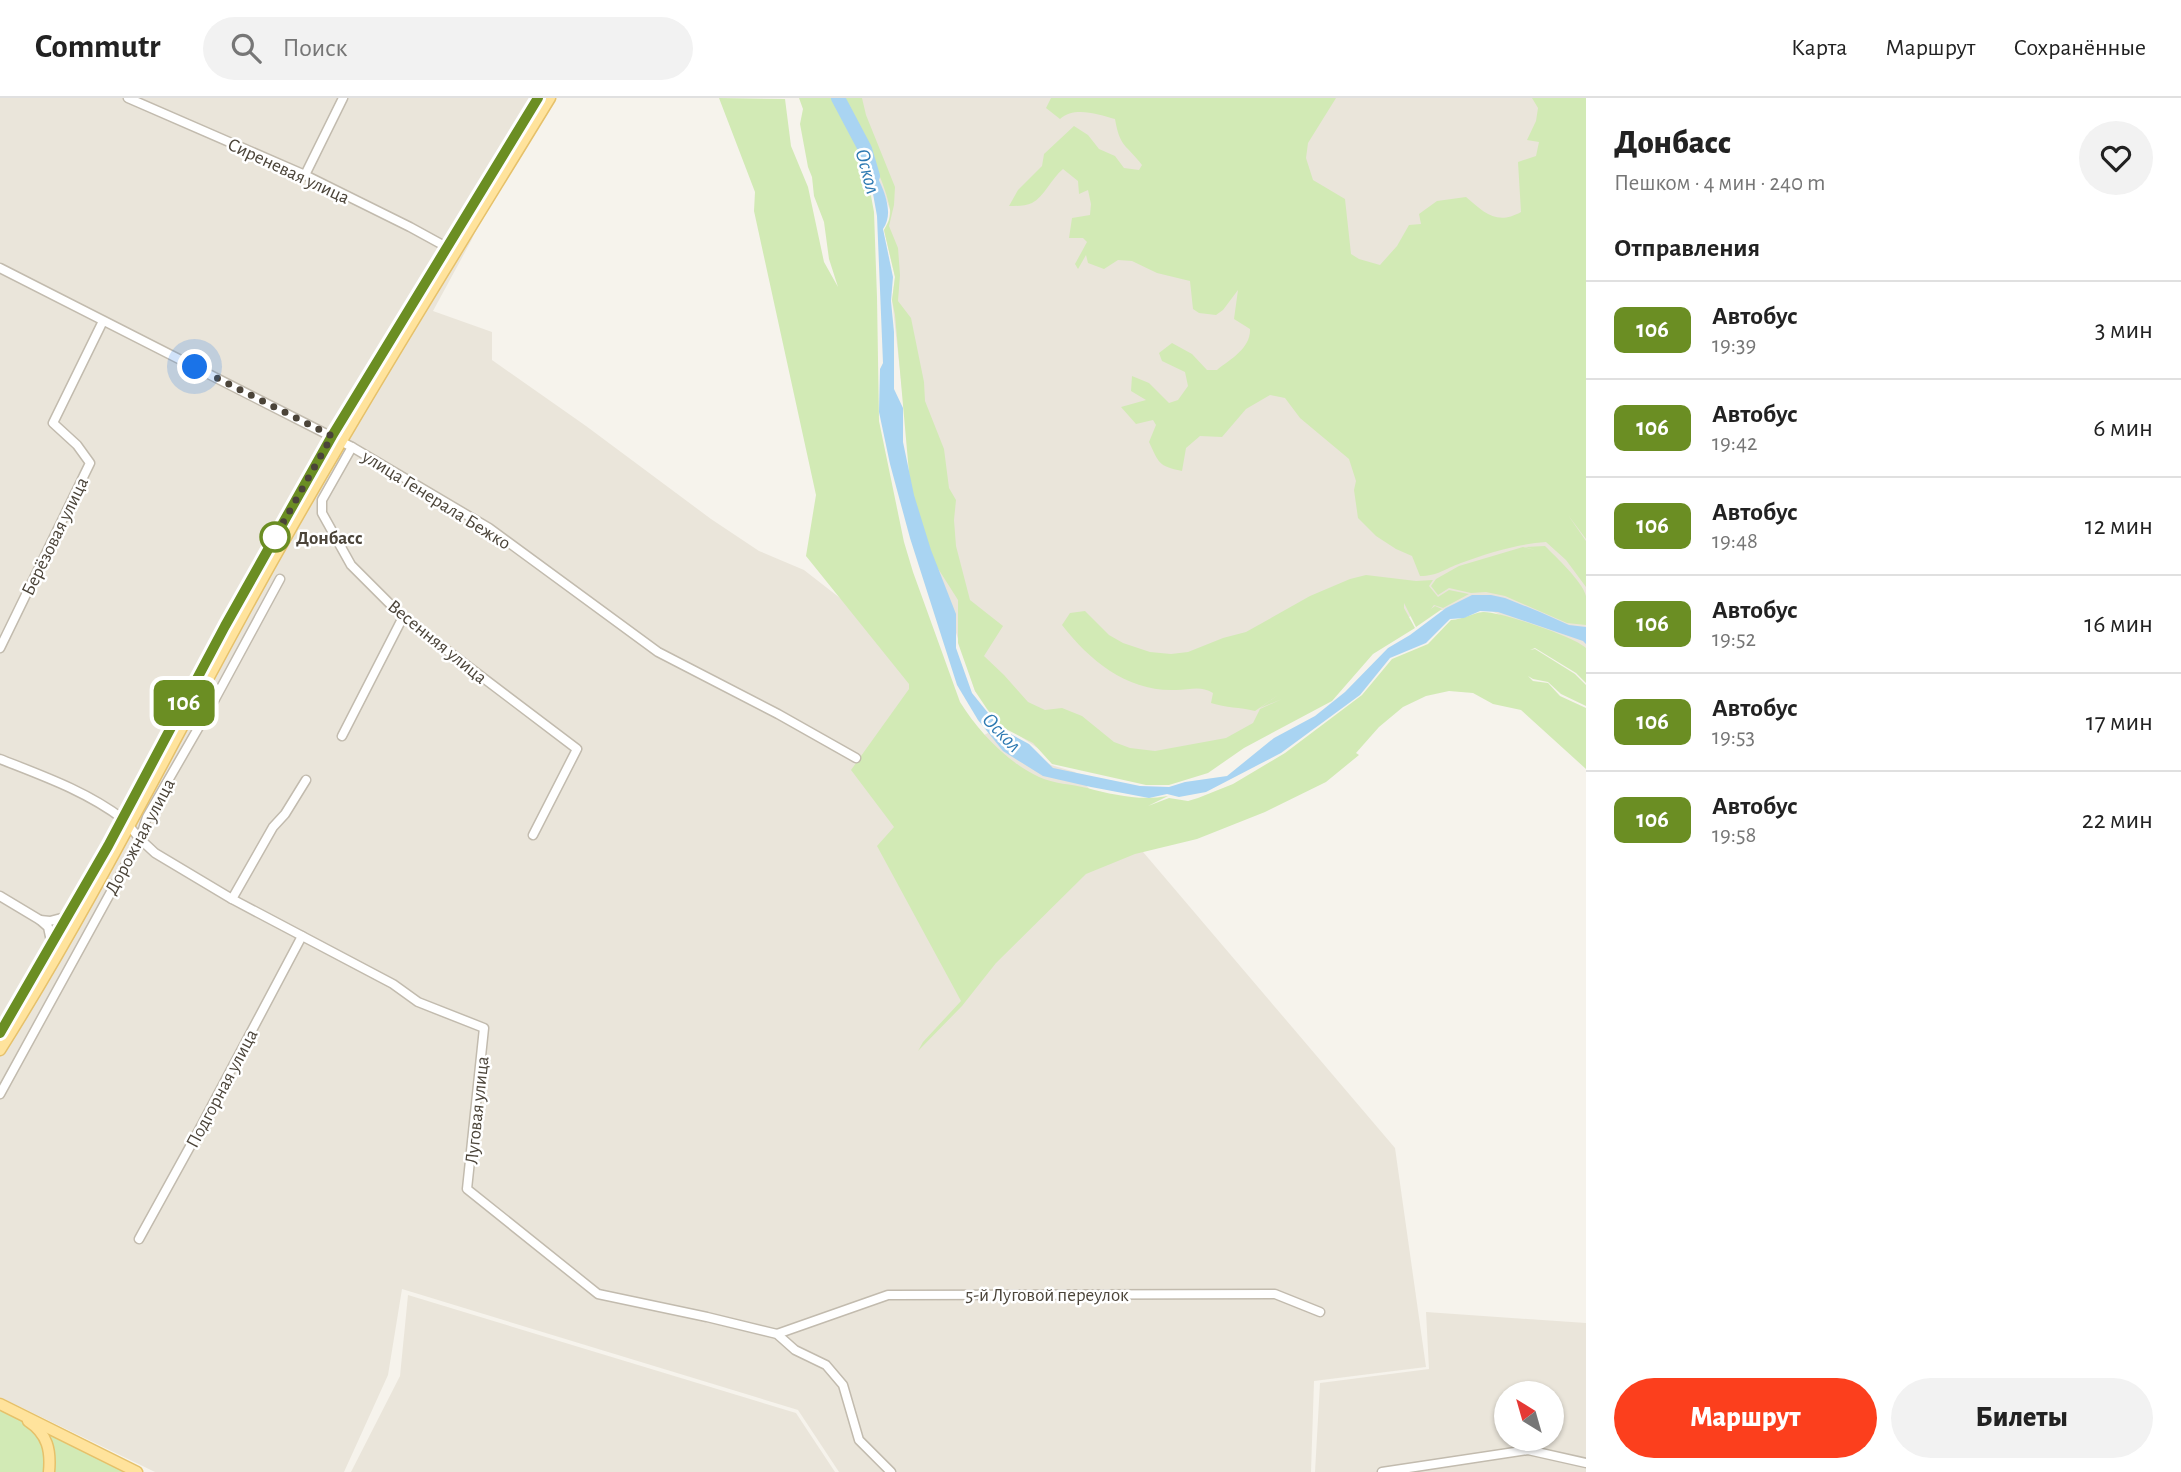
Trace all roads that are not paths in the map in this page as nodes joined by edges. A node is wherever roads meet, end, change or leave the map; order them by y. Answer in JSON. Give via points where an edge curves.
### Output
{"nodes":[{"id":1,"x":128,"y":98,"type":"edge"},
{"id":2,"x":343,"y":98,"type":"edge"},
{"id":3,"x":538,"y":98,"type":"edge"},
{"id":4,"x":550,"y":98,"type":"edge"},
{"id":5,"x":305,"y":175,"type":"junction"},
{"id":6,"x":451,"y":250,"type":"junction"},
{"id":7,"x":0,"y":268,"type":"edge"},
{"id":8,"x":103,"y":321,"type":"junction"},
{"id":9,"x":337,"y":438,"type":"junction"},
{"id":10,"x":352,"y":447,"type":"junction"},
{"id":11,"x":280,"y":579,"type":"dead end"},
{"id":12,"x":403,"y":617,"type":"junction"},
{"id":13,"x":0,"y":648,"type":"edge"},
{"id":14,"x":342,"y":736,"type":"dead end"},
{"id":15,"x":856,"y":758,"type":"dead end"},
{"id":16,"x":0,"y":759,"type":"edge"},
{"id":17,"x":306,"y":780,"type":"dead end"},
{"id":18,"x":127,"y":823,"type":"junction"},
{"id":19,"x":533,"y":835,"type":"dead end"},
{"id":20,"x":139,"y":839,"type":"junction"},
{"id":21,"x":0,"y":896,"type":"edge"},
{"id":22,"x":232,"y":899,"type":"junction"},
{"id":23,"x":69,"y":916,"type":"junction"},
{"id":24,"x":40,"y":920,"type":"junction"},
{"id":25,"x":302,"y":936,"type":"junction"},
{"id":26,"x":52,"y":946,"type":"junction"},
{"id":27,"x":0,"y":1033,"type":"edge"},
{"id":28,"x":0,"y":1050,"type":"edge"},
{"id":29,"x":0,"y":1094,"type":"edge"},
{"id":30,"x":139,"y":1239,"type":"dead end"},
{"id":31,"x":1320,"y":1312,"type":"dead end"},
{"id":32,"x":777,"y":1334,"type":"junction"},
{"id":33,"x":0,"y":1406,"type":"edge"},
{"id":34,"x":1586,"y":1463,"type":"edge"},
{"id":35,"x":49,"y":1472,"type":"edge"},
{"id":36,"x":136,"y":1472,"type":"edge"},
{"id":37,"x":891,"y":1472,"type":"edge"},
{"id":38,"x":1382,"y":1472,"type":"edge"}],
"edges":[{"from":1,"to":5,"type":"street","name":"Сиреневая улица"},
{"from":2,"to":5,"type":"street"},
{"from":3,"to":6,"type":"main road","name":"Дорожная улица"},
{"from":4,"to":6,"type":"main road","name":"Дорожная улица"},
{"from":5,"to":6,"type":"street","name":"Сиреневая улица"},
{"from":6,"to":9,"type":"main road","name":"Дорожная улица"},
{"from":7,"to":8,"type":"street","name":"улица Генерала Бежко"},
{"from":8,"to":9,"type":"street","name":"улица Генерала Бежко"},
{"from":8,"to":13,"type":"street","name":"Берёзовая улица","via":[[53,423],[90,463]]},
{"from":9,"to":10,"type":"street","name":"улица Генерала Бежко"},
{"from":9,"to":18,"type":"main road","name":"Дорожная улица"},
{"from":10,"to":12,"type":"street","name":"Весенняя улица","via":[[322,500],[322,513],[351,565]]},
{"from":10,"to":15,"type":"street","name":"улица Генерала Бежко","via":[[489,528],[658,652]]},
{"from":11,"to":20,"type":"street","name":"Дорожная улица"},
{"from":12,"to":14,"type":"street"},
{"from":12,"to":19,"type":"street","name":"Весенняя улица","via":[[577,749]]},
{"from":16,"to":18,"type":"street","via":[[103,803]]},
{"from":17,"to":22,"type":"street","via":[[272,827]]},
{"from":18,"to":20,"type":"street","name":"Луговая улица"},
{"from":18,"to":23,"type":"main road","name":"Дорожная улица"},
{"from":18,"to":28,"type":"main road","name":"Дорожная улица","via":[[78,920]]},
{"from":20,"to":22,"type":"street","name":"Луговая улица"},
{"from":20,"to":29,"type":"street","name":"Дорожная улица"},
{"from":21,"to":24,"type":"street"},
{"from":22,"to":25,"type":"street","name":"Луговая улица"},
{"from":23,"to":24,"type":"street"},
{"from":23,"to":26,"type":"main road","name":"Дорожная улица"},
{"from":24,"to":26,"type":"street","via":[[48,927]]},
{"from":25,"to":30,"type":"street","name":"Подгорная улица"},
{"from":25,"to":32,"type":"street","name":"Луговая улица","via":[[418,1002],[484,1028],[467,1189],[597,1294]]},
{"from":26,"to":27,"type":"main road","name":"Дорожная улица"},
{"from":31,"to":32,"type":"street","name":"5-й Луговой переулок","via":[[1275,1294],[888,1294]]},
{"from":32,"to":37,"type":"street","name":"Луговая улица","via":[[795,1350],[826,1365],[843,1385],[859,1440]]},
{"from":33,"to":35,"type":"main road","via":[[34,1425],[45,1438],[51,1455]]},
{"from":33,"to":36,"type":"main road"},
{"from":34,"to":38,"type":"street","via":[[1528,1450]]}]}
